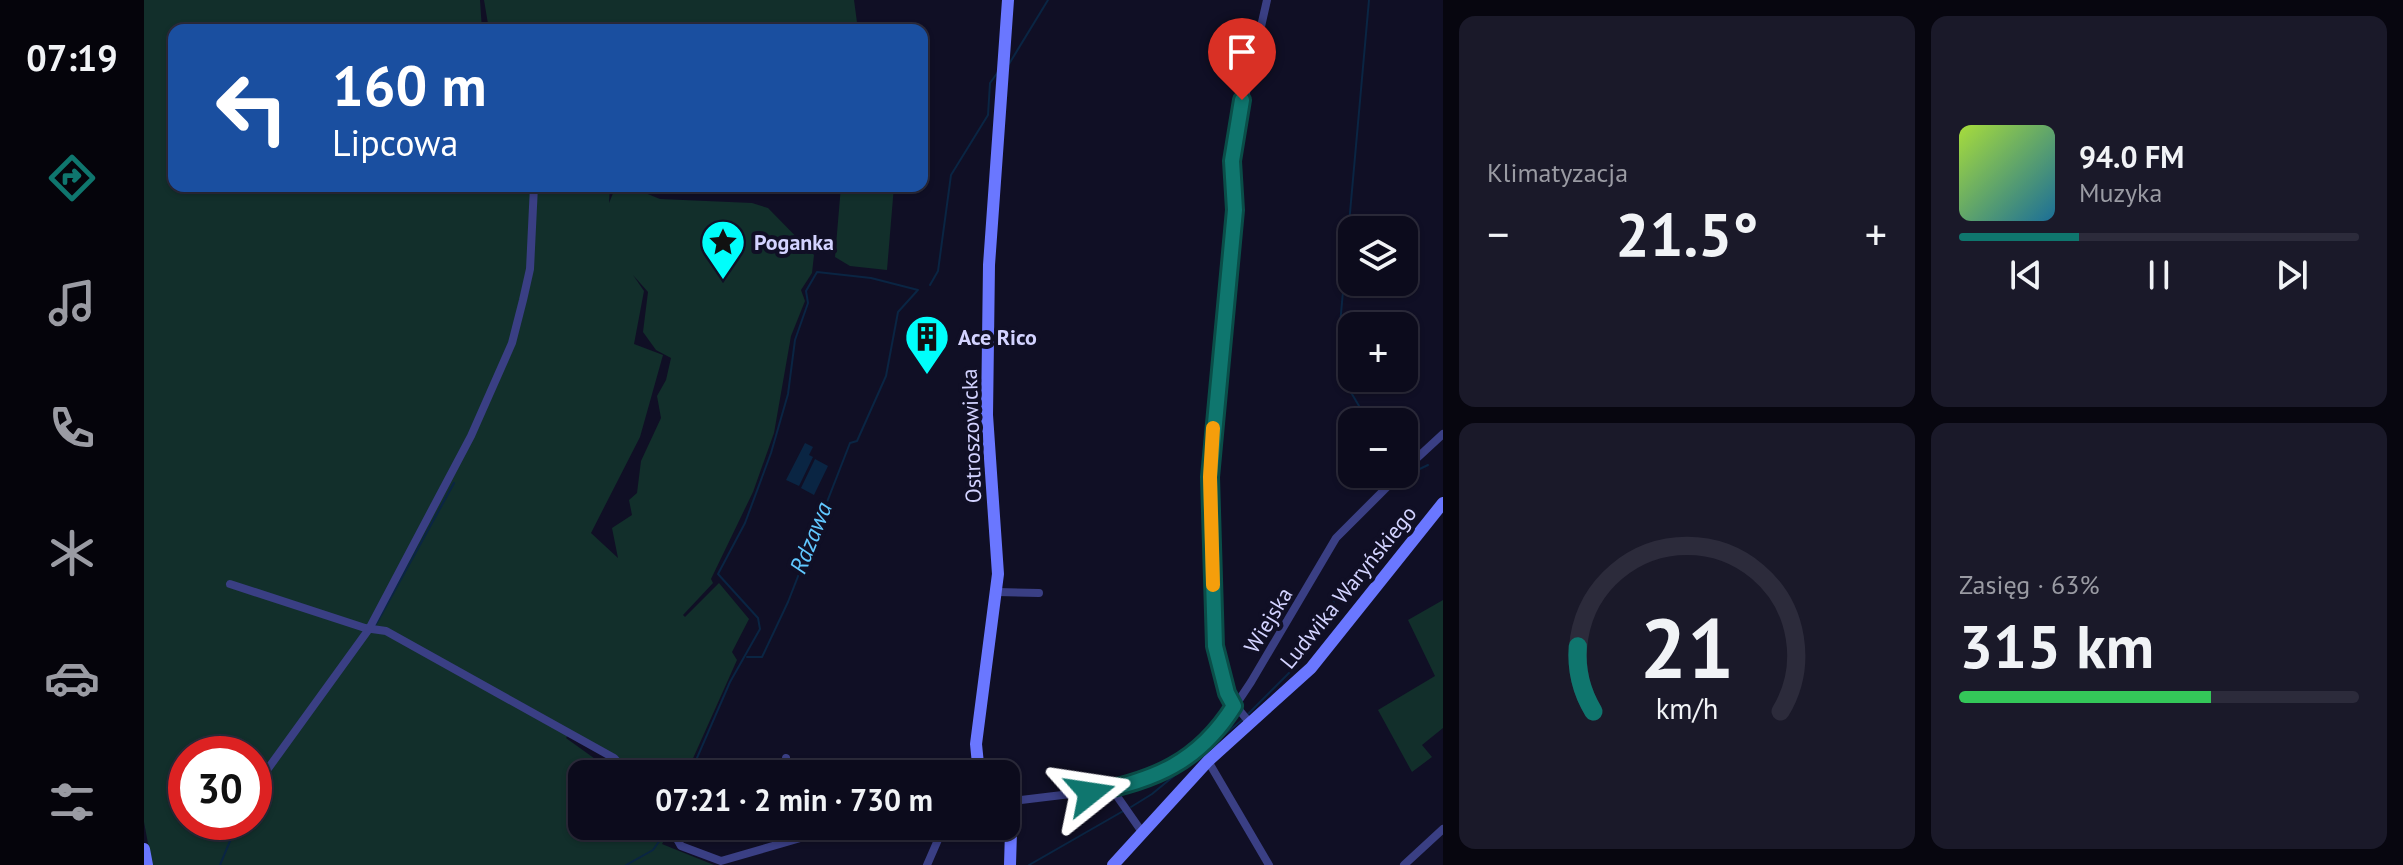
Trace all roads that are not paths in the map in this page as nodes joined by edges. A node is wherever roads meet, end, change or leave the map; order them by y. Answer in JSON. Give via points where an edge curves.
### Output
{"nodes":[{"id":1,"x":1008,"y":0,"type":"edge"},
{"id":2,"x":1267,"y":0,"type":"edge"},
{"id":3,"x":534,"y":192,"type":"edge"},
{"id":4,"x":1443,"y":434,"type":"edge"},
{"id":5,"x":1418,"y":457,"type":"edge"},
{"id":6,"x":1386,"y":488,"type":"edge"},
{"id":7,"x":1443,"y":503,"type":"edge"},
{"id":8,"x":230,"y":584,"type":"dead end"},
{"id":9,"x":997,"y":592,"type":"junction"},
{"id":10,"x":1039,"y":593,"type":"dead end"},
{"id":11,"x":369,"y":629,"type":"junction"},
{"id":12,"x":1234,"y":706,"type":"junction"},
{"id":13,"x":1246,"y":718,"type":"junction"},
{"id":14,"x":616,"y":760,"type":"edge"},
{"id":15,"x":978,"y":760,"type":"edge"},
{"id":16,"x":1208,"y":761,"type":"junction"},
{"id":17,"x":272,"y":763,"type":"edge"},
{"id":18,"x":1112,"y":789,"type":"junction"},
{"id":19,"x":1020,"y":800,"type":"edge"},
{"id":20,"x":1443,"y":829,"type":"edge"},
{"id":21,"x":1142,"y":832,"type":"junction"},
{"id":22,"x":680,"y":840,"type":"edge"},
{"id":23,"x":786,"y":840,"type":"edge"},
{"id":24,"x":938,"y":840,"type":"edge"},
{"id":25,"x":1011,"y":840,"type":"edge"},
{"id":26,"x":144,"y":849,"type":"edge"},
{"id":27,"x":720,"y":863,"type":"edge"},
{"id":28,"x":147,"y":865,"type":"edge"},
{"id":29,"x":927,"y":865,"type":"edge"},
{"id":30,"x":1010,"y":865,"type":"edge"},
{"id":31,"x":1113,"y":865,"type":"edge"},
{"id":32,"x":1269,"y":865,"type":"edge"},
{"id":33,"x":1404,"y":865,"type":"edge"}],
"edges":[{"from":1,"to":9,"type":"street","name":"Ostroszowicka","via":[[991,232],[987,415]]},
{"from":2,"to":12,"type":"street","via":[[1233,150],[1235,210],[1210,459],[1215,646]]},
{"from":3,"to":11,"type":"street","via":[[530,269],[512,343],[446,488]]},
{"from":4,"to":5,"type":"street","name":"Wiejska"},
{"from":6,"to":12,"type":"street","name":"Wiejska","via":[[1336,538]]},
{"from":7,"to":13,"type":"street","name":"Ludwika Waryńskiego","via":[[1316,663]]},
{"from":8,"to":11,"type":"street"},
{"from":9,"to":10,"type":"street"},
{"from":9,"to":15,"type":"street","name":"Ostroszowicka"},
{"from":11,"to":14,"type":"street","via":[[403,640]]},
{"from":11,"to":17,"type":"street"},
{"from":12,"to":13,"type":"street"},
{"from":12,"to":18,"type":"street","name":"Wiejska","via":[[1221,727],[1176,767]]},
{"from":13,"to":16,"type":"street","name":"Ludwika Waryńskiego"},
{"from":16,"to":21,"type":"street","name":"Ludwika Waryńskiego"},
{"from":16,"to":32,"type":"street"},
{"from":18,"to":19,"type":"street","name":"Wiejska"},
{"from":18,"to":21,"type":"street"},
{"from":20,"to":33,"type":"street"},
{"from":21,"to":31,"type":"street","name":"Ludwika Waryńskiego"},
{"from":22,"to":27,"type":"street","via":[[681,846]]},
{"from":23,"to":27,"type":"street"},
{"from":24,"to":29,"type":"street"},
{"from":25,"to":30,"type":"street"},
{"from":26,"to":28,"type":"street"}]}
